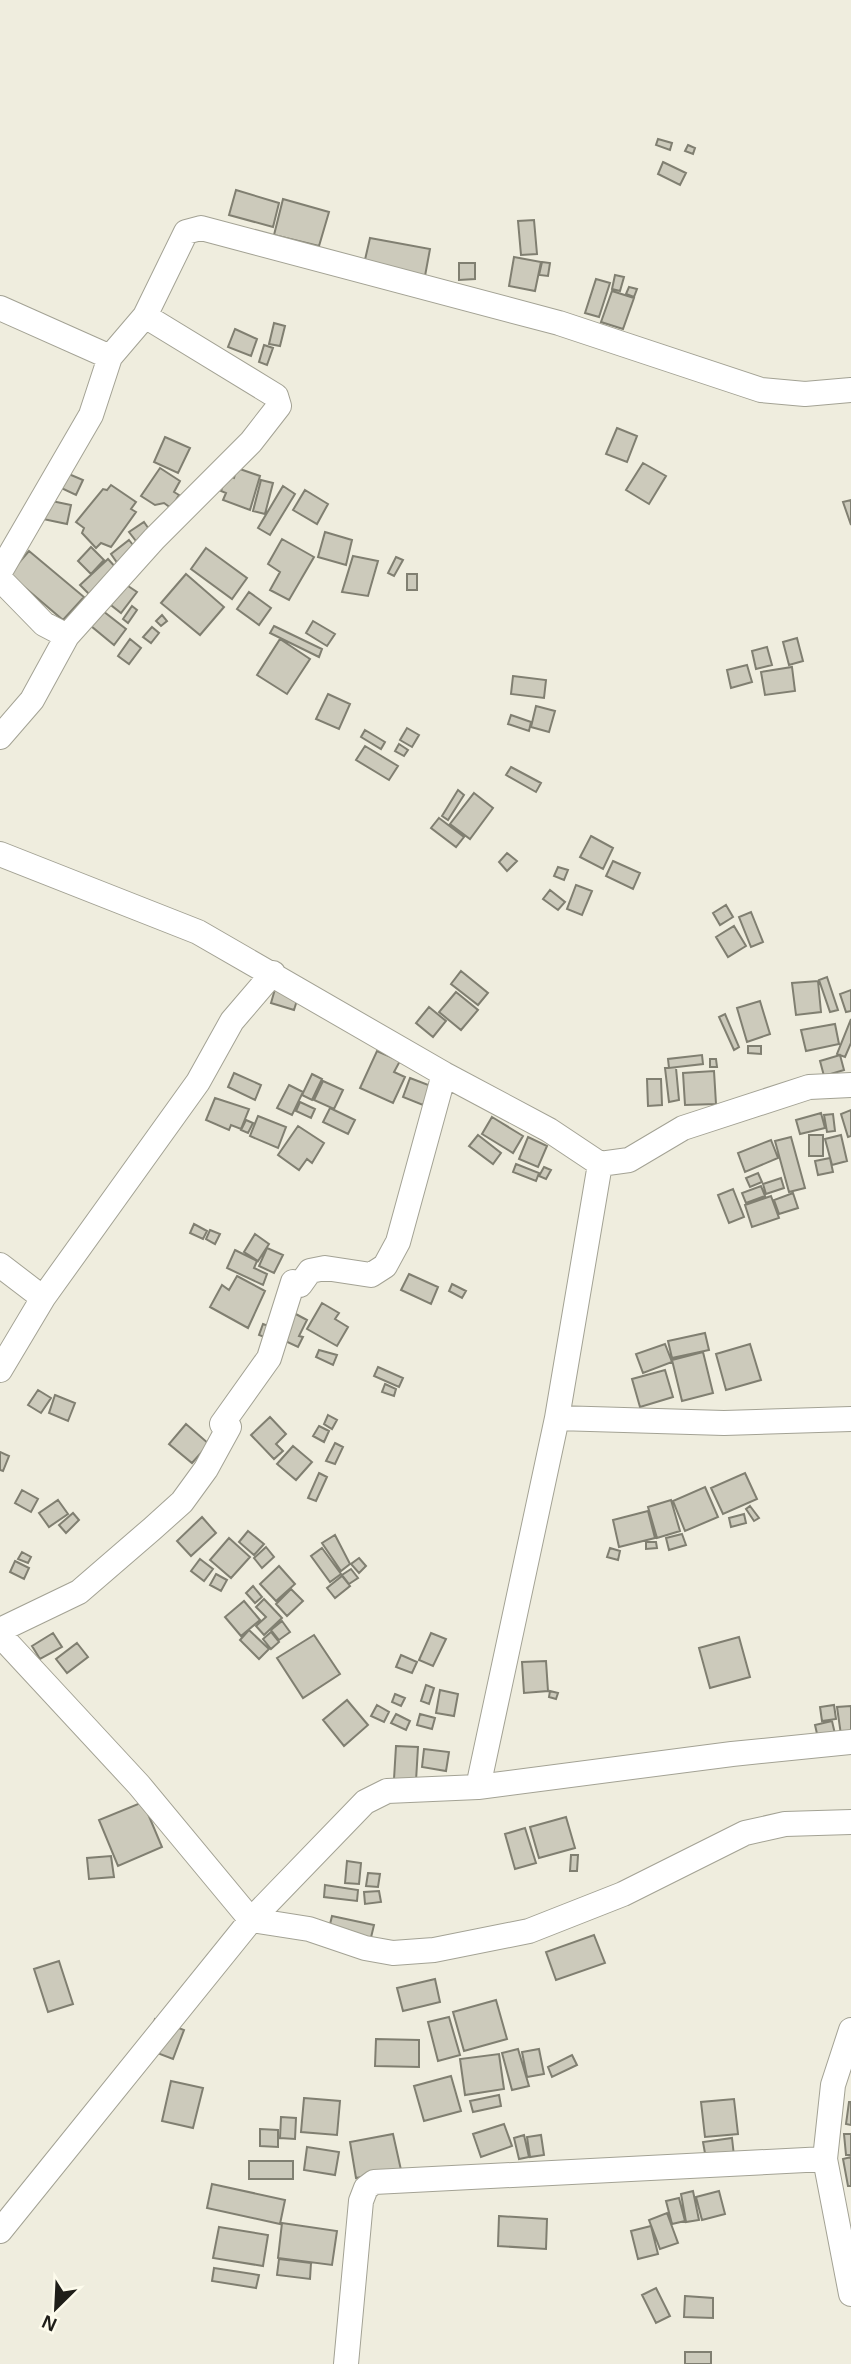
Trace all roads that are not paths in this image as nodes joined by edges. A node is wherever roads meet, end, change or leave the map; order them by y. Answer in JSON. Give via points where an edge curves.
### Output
{"nodes":[{"id":1,"x":0,"y":308,"type":"edge"},
{"id":2,"x":145,"y":316,"type":"junction"},
{"id":3,"x":110,"y":357,"type":"junction"},
{"id":4,"x":851,"y":390,"type":"edge"},
{"id":5,"x":0,"y":572,"type":"edge"},
{"id":6,"x":0,"y":579,"type":"edge"},
{"id":7,"x":67,"y":636,"type":"junction"},
{"id":8,"x":0,"y":737,"type":"edge"},
{"id":9,"x":0,"y":854,"type":"edge"},
{"id":10,"x":273,"y":973,"type":"junction"},
{"id":11,"x":444,"y":1074,"type":"junction"},
{"id":12,"x":851,"y":1084,"type":"edge"},
{"id":13,"x":600,"y":1164,"type":"junction"},
{"id":14,"x":0,"y":1265,"type":"edge"},
{"id":15,"x":43,"y":1298,"type":"junction"},
{"id":16,"x":0,"y":1370,"type":"edge"},
{"id":17,"x":557,"y":1418,"type":"junction"},
{"id":18,"x":851,"y":1419,"type":"edge"},
{"id":19,"x":0,"y":1633,"type":"edge"},
{"id":20,"x":851,"y":1742,"type":"edge"},
{"id":21,"x":478,"y":1787,"type":"junction"},
{"id":22,"x":851,"y":1822,"type":"edge"},
{"id":23,"x":251,"y":1920,"type":"junction"},
{"id":24,"x":851,"y":2030,"type":"edge"},
{"id":25,"x":825,"y":2159,"type":"junction"},
{"id":26,"x":0,"y":2231,"type":"edge"},
{"id":27,"x":851,"y":2294,"type":"edge"},
{"id":28,"x":346,"y":2364,"type":"edge"}],
"edges":[{"from":1,"to":3,"type":"street"},
{"from":2,"to":3,"type":"street"},
{"from":2,"to":4,"type":"street","via":[[176,245],[186,232],[201,228],[559,323],[761,390],[805,394]]},
{"from":2,"to":7,"type":"street","via":[[276,396],[279,406],[251,442],[154,539]]},
{"from":3,"to":5,"type":"street","via":[[91,415]]},
{"from":6,"to":7,"type":"street","via":[[44,624]]},
{"from":7,"to":8,"type":"street","via":[[32,700]]},
{"from":9,"to":10,"type":"street","via":[[198,932]]},
{"from":10,"to":11,"type":"street"},
{"from":10,"to":15,"type":"street","via":[[232,1021],[198,1083]]},
{"from":11,"to":13,"type":"street","via":[[549,1130]]},
{"from":11,"to":19,"type":"street","via":[[398,1242],[384,1266],[371,1275],[324,1268],[310,1271],[300,1285],[293,1282],[270,1358],[222,1424],[229,1427],[182,1502],[79,1592]]},
{"from":12,"to":13,"type":"street","via":[[808,1087],[683,1128],[629,1160]]},
{"from":13,"to":17,"type":"street"},
{"from":14,"to":15,"type":"street"},
{"from":15,"to":16,"type":"street"},
{"from":17,"to":18,"type":"street","via":[[724,1423]]},
{"from":17,"to":21,"type":"street"},
{"from":19,"to":23,"type":"street","via":[[139,1785]]},
{"from":20,"to":21,"type":"street"},
{"from":21,"to":23,"type":"street","via":[[375,1794]]},
{"from":22,"to":23,"type":"street","via":[[785,1824],[745,1833],[623,1894],[529,1931],[434,1950],[393,1953],[309,1929]]},
{"from":23,"to":26,"type":"street"},
{"from":24,"to":25,"type":"street","via":[[833,2085]]},
{"from":25,"to":27,"type":"street"},
{"from":25,"to":28,"type":"street","via":[[374,2182],[361,2201]]}]}
